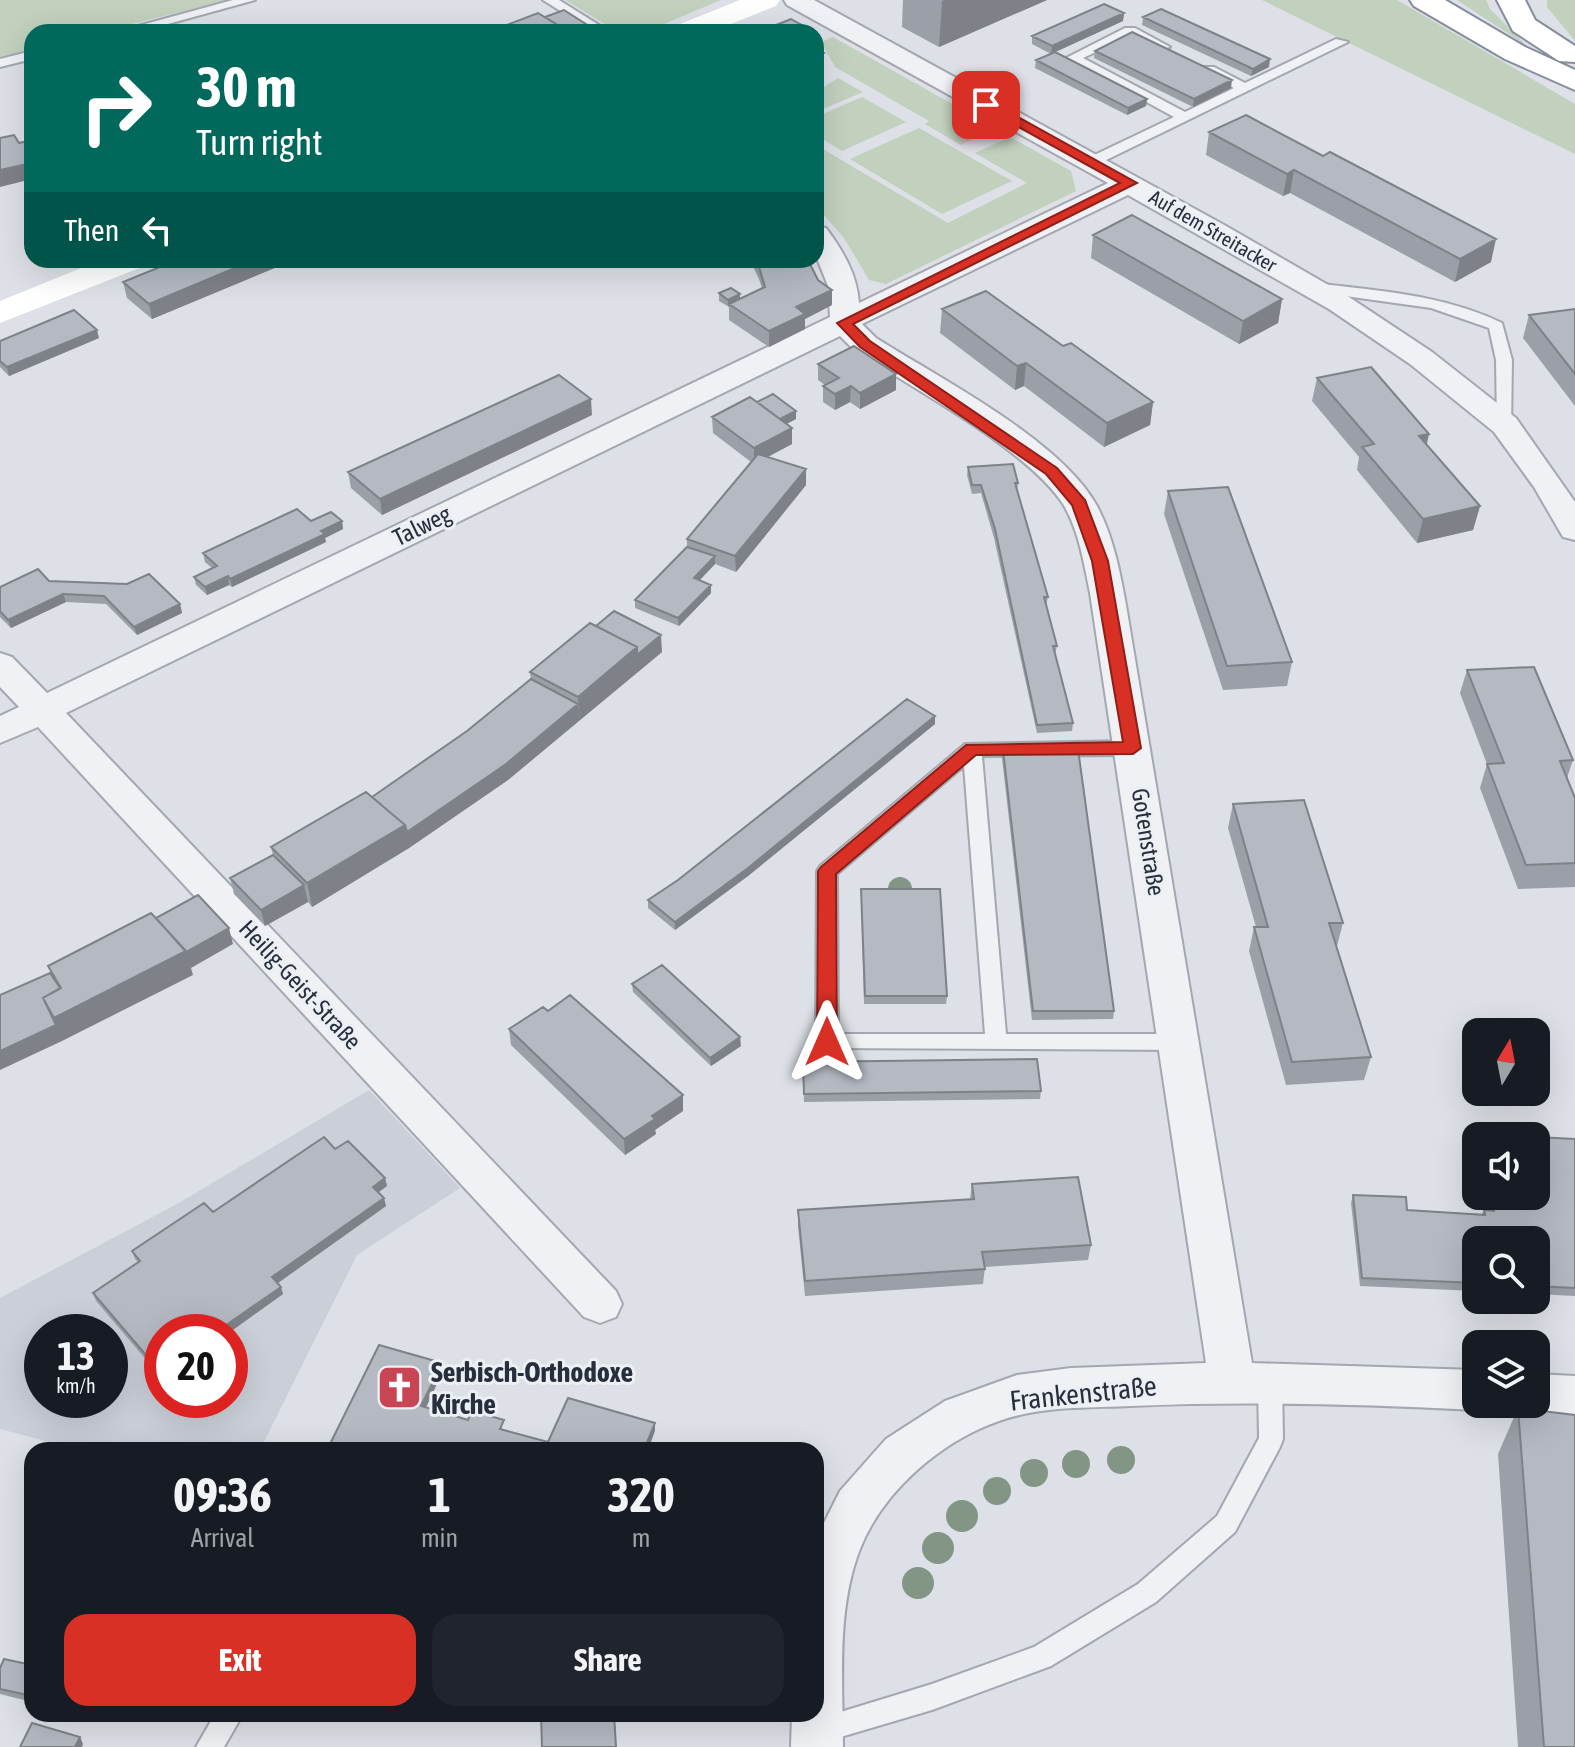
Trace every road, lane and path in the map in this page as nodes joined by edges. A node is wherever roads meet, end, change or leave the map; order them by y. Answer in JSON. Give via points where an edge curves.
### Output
{"nodes":[{"id":1,"x":248,"y":0,"type":"edge"},
{"id":2,"x":550,"y":0,"type":"edge"},
{"id":3,"x":766,"y":0,"type":"edge"},
{"id":4,"x":796,"y":0,"type":"edge"},
{"id":5,"x":1424,"y":0,"type":"edge"},
{"id":6,"x":1511,"y":0,"type":"edge"},
{"id":7,"x":154,"y":24,"type":"edge"},
{"id":8,"x":590,"y":24,"type":"edge"},
{"id":9,"x":705,"y":24,"type":"edge"},
{"id":10,"x":1341,"y":42,"type":"dead end"},
{"id":11,"x":1173,"y":53,"type":"edge"},
{"id":12,"x":24,"y":57,"type":"edge"},
{"id":13,"x":1575,"y":58,"type":"edge"},
{"id":14,"x":0,"y":63,"type":"edge"},
{"id":15,"x":1202,"y":67,"type":"edge"},
{"id":16,"x":1575,"y":81,"type":"edge"},
{"id":17,"x":1245,"y":88,"type":"junction"},
{"id":18,"x":1184,"y":117,"type":"junction"},
{"id":19,"x":1091,"y":162,"type":"junction"},
{"id":20,"x":1130,"y":183,"type":"junction"},
{"id":21,"x":824,"y":247,"type":"edge"},
{"id":22,"x":110,"y":268,"type":"edge"},
{"id":23,"x":1314,"y":288,"type":"junction"},
{"id":24,"x":0,"y":313,"type":"edge"},
{"id":25,"x":844,"y":323,"type":"junction"},
{"id":26,"x":1505,"y":425,"type":"junction"},
{"id":27,"x":1575,"y":530,"type":"edge"},
{"id":28,"x":0,"y":665,"type":"edge"},
{"id":29,"x":41,"y":710,"type":"junction"},
{"id":30,"x":0,"y":731,"type":"edge"},
{"id":31,"x":1133,"y":748,"type":"junction"},
{"id":32,"x":972,"y":749,"type":"junction"},
{"id":33,"x":996,"y":1042,"type":"junction"},
{"id":34,"x":1179,"y":1042,"type":"junction"},
{"id":35,"x":600,"y":1304,"type":"dead end"},
{"id":36,"x":1251,"y":1382,"type":"junction"},
{"id":37,"x":1462,"y":1390,"type":"edge"},
{"id":38,"x":1550,"y":1395,"type":"edge"},
{"id":39,"x":1575,"y":1396,"type":"edge"},
{"id":40,"x":824,"y":1599,"type":"edge"},
{"id":41,"x":225,"y":1722,"type":"edge"},
{"id":42,"x":817,"y":1739,"type":"edge"},
{"id":43,"x":209,"y":1747,"type":"edge"}],
"edges":[{"from":1,"to":7,"type":"lane"},
{"from":2,"to":8,"type":"lane"},
{"from":3,"to":9,"type":"main road"},
{"from":4,"to":19,"type":"street","name":"Auf dem Streitacker"},
{"from":5,"to":16,"type":"main road"},
{"from":6,"to":13,"type":"main road","via":[[1523,25]]},
{"from":10,"to":17,"type":"lane"},
{"from":11,"to":18,"type":"lane","via":[[1130,31],[1073,58]]},
{"from":12,"to":14,"type":"lane"},
{"from":15,"to":17,"type":"lane"},
{"from":17,"to":18,"type":"lane"},
{"from":18,"to":19,"type":"lane"},
{"from":19,"to":20,"type":"street","name":"Auf dem Streitacker"},
{"from":20,"to":23,"type":"street","name":"Auf dem Streitacker"},
{"from":20,"to":25,"type":"street","name":"Talweg"},
{"from":21,"to":25,"type":"street","via":[[847,297]]},
{"from":22,"to":24,"type":"main road"},
{"from":23,"to":26,"type":"street","name":"Auf dem Streitacker","via":[[1421,358]]},
{"from":23,"to":26,"type":"lane","via":[[1410,300],[1474,314],[1496,326],[1504,360]]},
{"from":25,"to":29,"type":"street","name":"Talweg"},
{"from":25,"to":31,"type":"street","name":"Gotenstraße","via":[[865,344],[1051,471],[1079,504],[1100,561]]},
{"from":26,"to":27,"type":"street","name":"Auf dem Streitacker"},
{"from":28,"to":29,"type":"street","name":"Heilig-Geist-Straße"},
{"from":29,"to":30,"type":"street","name":"Talweg"},
{"from":29,"to":35,"type":"street","name":"Heilig-Geist-Straße"},
{"from":31,"to":32,"type":"lane"},
{"from":31,"to":34,"type":"street","name":"Gotenstraße"},
{"from":32,"to":33,"type":"lane"},
{"from":32,"to":33,"type":"lane","via":[[827,871],[827,1042]]},
{"from":33,"to":34,"type":"lane"},
{"from":34,"to":36,"type":"street","name":"Gotenstraße"},
{"from":36,"to":37,"type":"street","name":"Frankenstraße"},
{"from":36,"to":40,"type":"street","name":"Frankenstraße","via":[[1026,1394],[985,1405],[946,1424],[905,1450],[876,1479],[844,1528]]},
{"from":36,"to":42,"type":"lane","via":[[1271,1439],[1226,1524],[1147,1593],[1042,1657]]},
{"from":38,"to":39,"type":"street"},
{"from":41,"to":43,"type":"lane"}]}
